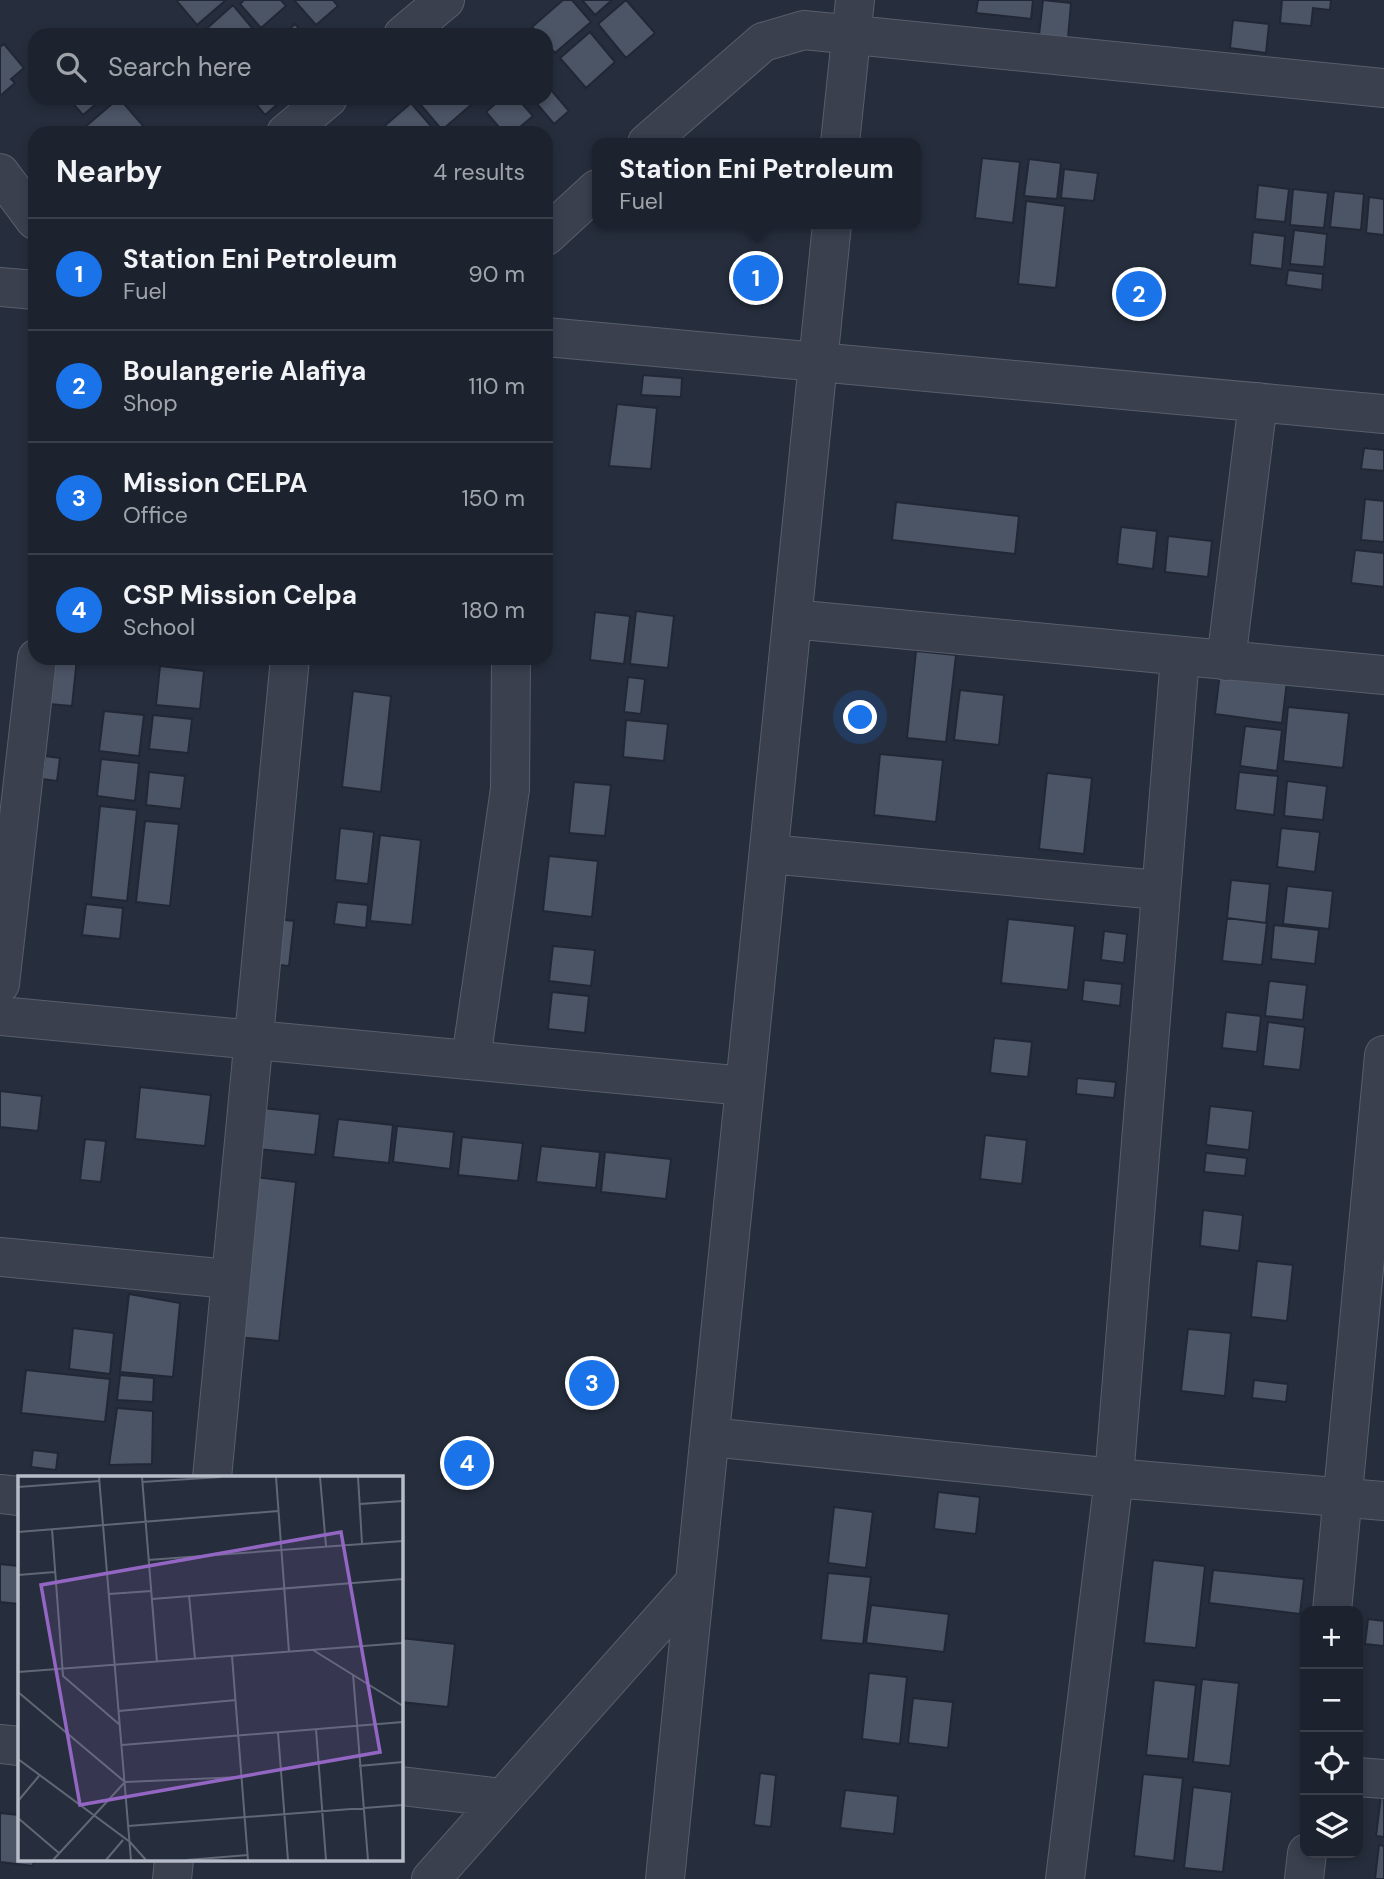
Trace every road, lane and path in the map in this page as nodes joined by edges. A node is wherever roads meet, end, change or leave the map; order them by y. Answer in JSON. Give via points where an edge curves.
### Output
{"nodes":[{"id":1,"x":446,"y":0,"type":"edge"},
{"id":2,"x":853,"y":17,"type":"edge"},
{"id":3,"x":412,"y":28,"type":"edge"},
{"id":4,"x":1384,"y":88,"type":"edge"},
{"id":5,"x":320,"y":105,"type":"edge"},
{"id":6,"x":294,"y":126,"type":"edge"},
{"id":7,"x":652,"y":138,"type":"edge"},
{"id":8,"x":841,"y":138,"type":"edge"},
{"id":9,"x":0,"y":173,"type":"edge"},
{"id":10,"x":592,"y":194,"type":"edge"},
{"id":11,"x":28,"y":211,"type":"edge"},
{"id":12,"x":831,"y":229,"type":"edge"},
{"id":13,"x":553,"y":230,"type":"edge"},
{"id":14,"x":0,"y":287,"type":"edge"},
{"id":15,"x":28,"y":289,"type":"edge"},
{"id":16,"x":553,"y":338,"type":"edge"},
{"id":17,"x":818,"y":361,"type":"junction"},
{"id":18,"x":1258,"y":402,"type":"junction"},
{"id":19,"x":1384,"y":414,"type":"edge"},
{"id":20,"x":792,"y":619,"type":"junction"},
{"id":21,"x":1181,"y":657,"type":"junction"},
{"id":22,"x":1226,"y":661,"type":"junction"},
{"id":23,"x":36,"y":665,"type":"edge"},
{"id":24,"x":289,"y":665,"type":"edge"},
{"id":25,"x":511,"y":665,"type":"edge"},
{"id":26,"x":1384,"y":675,"type":"edge"},
{"id":27,"x":769,"y":854,"type":"junction"},
{"id":28,"x":1159,"y":890,"type":"junction"},
{"id":29,"x":0,"y":984,"type":"edge"},
{"id":30,"x":0,"y":1016,"type":"edge"},
{"id":31,"x":253,"y":1039,"type":"junction"},
{"id":32,"x":1384,"y":1055,"type":"edge"},
{"id":33,"x":471,"y":1059,"type":"junction"},
{"id":34,"x":745,"y":1086,"type":"junction"},
{"id":35,"x":0,"y":1257,"type":"edge"},
{"id":36,"x":229,"y":1279,"type":"junction"},
{"id":37,"x":710,"y":1437,"type":"junction"},
{"id":38,"x":212,"y":1476,"type":"edge"},
{"id":39,"x":1114,"y":1478,"type":"junction"},
{"id":40,"x":0,"y":1494,"type":"edge"},
{"id":41,"x":18,"y":1496,"type":"edge"},
{"id":42,"x":1344,"y":1497,"type":"junction"},
{"id":43,"x":1384,"y":1501,"type":"edge"},
{"id":44,"x":695,"y":1582,"type":"junction"},
{"id":45,"x":1333,"y":1606,"type":"edge"},
{"id":46,"x":0,"y":1744,"type":"edge"},
{"id":47,"x":18,"y":1746,"type":"edge"},
{"id":48,"x":1363,"y":1777,"type":"edge"},
{"id":49,"x":1384,"y":1779,"type":"edge"},
{"id":50,"x":402,"y":1786,"type":"edge"},
{"id":51,"x":503,"y":1798,"type":"junction"},
{"id":52,"x":1306,"y":1858,"type":"edge"},
{"id":53,"x":431,"y":1879,"type":"edge"},
{"id":54,"x":665,"y":1879,"type":"edge"},
{"id":55,"x":1065,"y":1879,"type":"edge"},
{"id":56,"x":1304,"y":1879,"type":"edge"}],
"edges":[{"from":1,"to":3,"type":"street"},
{"from":2,"to":4,"type":"street"},
{"from":2,"to":7,"type":"street","via":[[763,42]]},
{"from":2,"to":8,"type":"street"},
{"from":5,"to":6,"type":"street"},
{"from":9,"to":11,"type":"street"},
{"from":10,"to":13,"type":"street"},
{"from":12,"to":17,"type":"street"},
{"from":14,"to":15,"type":"street"},
{"from":16,"to":17,"type":"street"},
{"from":17,"to":18,"type":"street"},
{"from":17,"to":20,"type":"street"},
{"from":18,"to":19,"type":"street"},
{"from":18,"to":22,"type":"street"},
{"from":20,"to":21,"type":"street"},
{"from":20,"to":27,"type":"street"},
{"from":21,"to":22,"type":"street"},
{"from":21,"to":28,"type":"street"},
{"from":22,"to":26,"type":"street"},
{"from":23,"to":29,"type":"street"},
{"from":24,"to":31,"type":"street"},
{"from":25,"to":33,"type":"street","via":[[510,789]]},
{"from":27,"to":28,"type":"street"},
{"from":27,"to":34,"type":"street"},
{"from":28,"to":39,"type":"street"},
{"from":30,"to":31,"type":"street"},
{"from":31,"to":33,"type":"street"},
{"from":31,"to":36,"type":"street"},
{"from":32,"to":42,"type":"street"},
{"from":33,"to":34,"type":"street"},
{"from":34,"to":37,"type":"street"},
{"from":35,"to":36,"type":"street"},
{"from":36,"to":38,"type":"street"},
{"from":37,"to":39,"type":"street"},
{"from":37,"to":44,"type":"street"},
{"from":39,"to":42,"type":"street"},
{"from":39,"to":55,"type":"street"},
{"from":40,"to":41,"type":"street"},
{"from":42,"to":43,"type":"street"},
{"from":42,"to":45,"type":"street"},
{"from":44,"to":51,"type":"street"},
{"from":44,"to":54,"type":"street"},
{"from":46,"to":47,"type":"street"},
{"from":48,"to":49,"type":"street"},
{"from":50,"to":51,"type":"street"},
{"from":51,"to":53,"type":"street"},
{"from":52,"to":56,"type":"street"}]}
